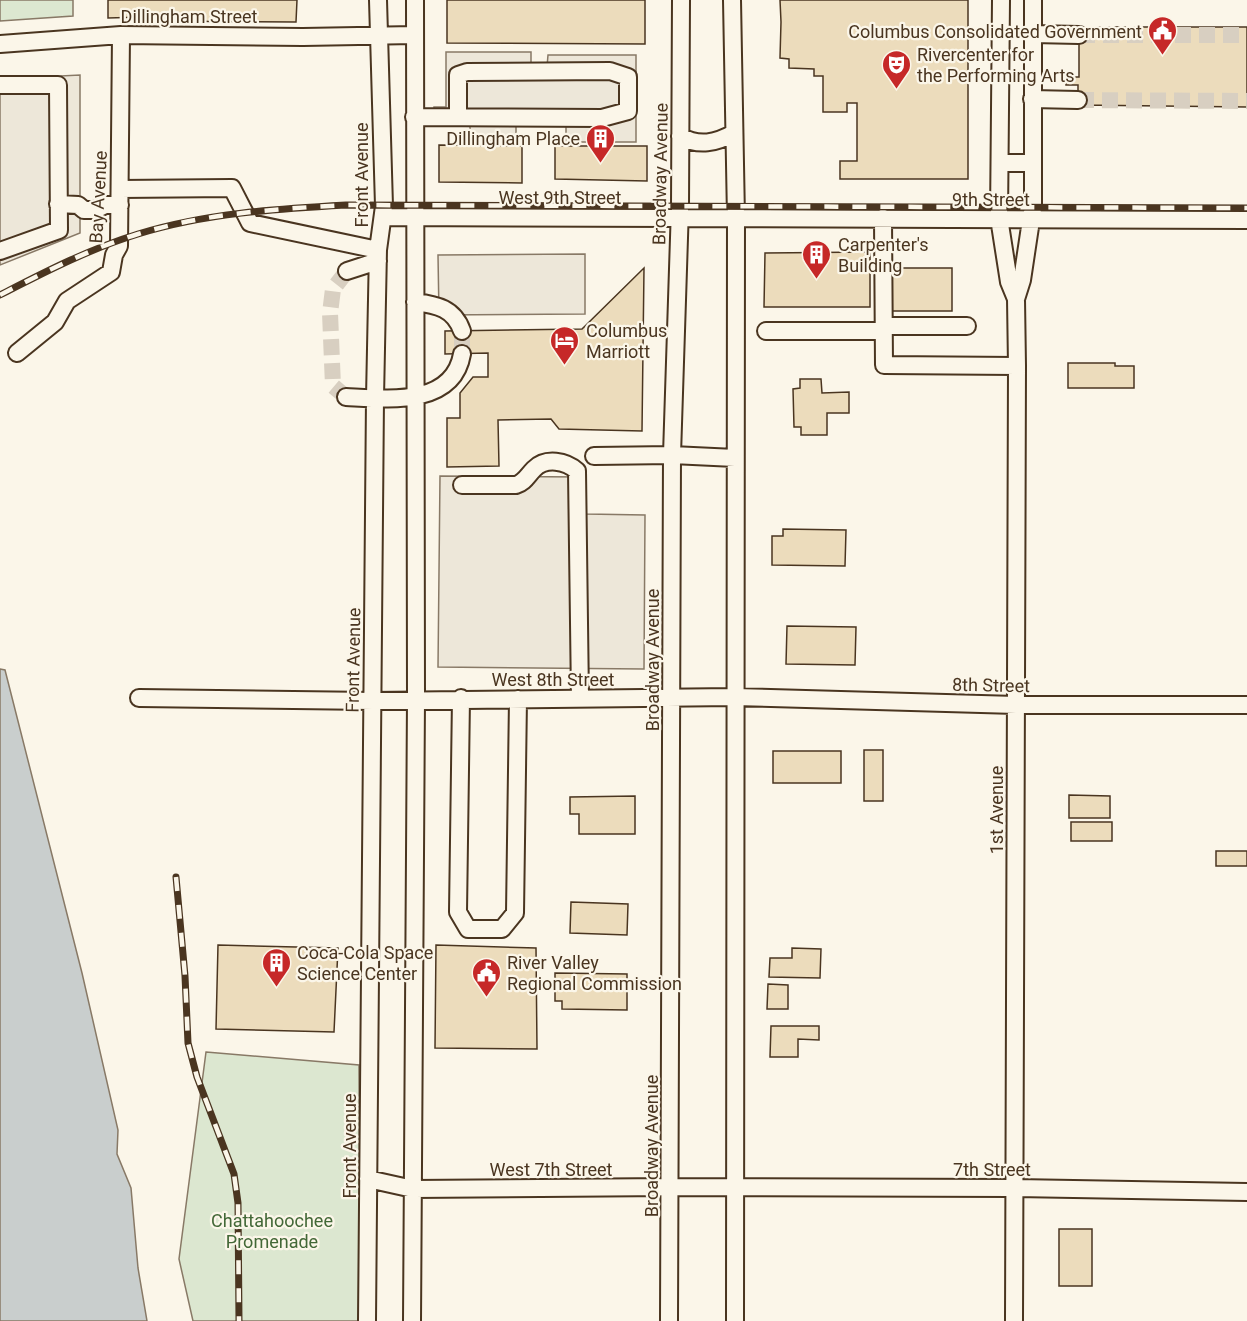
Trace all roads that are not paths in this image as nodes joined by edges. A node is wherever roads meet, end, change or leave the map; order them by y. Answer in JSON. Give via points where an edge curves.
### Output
{"nodes":[{"id":1,"x":378,"y":0,"type":"edge"},
{"id":2,"x":415,"y":0,"type":"edge"},
{"id":3,"x":681,"y":0,"type":"edge"},
{"id":4,"x":732,"y":0,"type":"edge"},
{"id":5,"x":1001,"y":0,"type":"edge"},
{"id":6,"x":1033,"y":0,"type":"edge"},
{"id":7,"x":121,"y":34,"type":"junction"},
{"id":8,"x":414,"y":34,"type":"junction"},
{"id":9,"x":1033,"y":34,"type":"junction"},
{"id":10,"x":1079,"y":34,"type":"tunnel mouth"},
{"id":11,"x":378,"y":36,"type":"junction"},
{"id":12,"x":0,"y":44,"type":"edge"},
{"id":13,"x":0,"y":85,"type":"edge"},
{"id":14,"x":1032,"y":99,"type":"junction"},
{"id":15,"x":1078,"y":100,"type":"tunnel mouth"},
{"id":16,"x":414,"y":117,"type":"junction"},
{"id":17,"x":458,"y":117,"type":"junction"},
{"id":18,"x":734,"y":133,"type":"junction"},
{"id":19,"x":680,"y":136,"type":"junction"},
{"id":20,"x":1000,"y":163,"type":"junction"},
{"id":21,"x":1032,"y":163,"type":"junction"},
{"id":22,"x":115,"y":200,"type":"junction"},
{"id":23,"x":58,"y":204,"type":"junction"},
{"id":24,"x":414,"y":216,"type":"junction"},
{"id":25,"x":384,"y":217,"type":"junction"},
{"id":26,"x":680,"y":217,"type":"junction"},
{"id":27,"x":736,"y":218,"type":"junction"},
{"id":28,"x":883,"y":218,"type":"junction"},
{"id":29,"x":999,"y":218,"type":"junction"},
{"id":30,"x":1032,"y":219,"type":"junction"},
{"id":31,"x":1247,"y":220,"type":"edge"},
{"id":32,"x":0,"y":251,"type":"edge"},
{"id":33,"x":378,"y":255,"type":"junction"},
{"id":34,"x":347,"y":271,"type":"tunnel mouth"},
{"id":35,"x":1016,"y":299,"type":"junction"},
{"id":36,"x":415,"y":302,"type":"junction"},
{"id":37,"x":967,"y":326,"type":"dead end"},
{"id":38,"x":884,"y":328,"type":"junction"},
{"id":39,"x":462,"y":331,"type":"tunnel mouth"},
{"id":40,"x":766,"y":332,"type":"dead end"},
{"id":41,"x":17,"y":353,"type":"dead end"},
{"id":42,"x":462,"y":354,"type":"tunnel mouth"},
{"id":43,"x":1017,"y":366,"type":"junction"},
{"id":44,"x":346,"y":397,"type":"dead end"},
{"id":45,"x":414,"y":397,"type":"junction"},
{"id":46,"x":375,"y":398,"type":"junction"},
{"id":47,"x":672,"y":455,"type":"junction"},
{"id":48,"x":594,"y":456,"type":"dead end"},
{"id":49,"x":735,"y":458,"type":"junction"},
{"id":50,"x":462,"y":485,"type":"dead end"},
{"id":51,"x":734,"y":697,"type":"junction"},
{"id":52,"x":139,"y":698,"type":"dead end"},
{"id":53,"x":461,"y":698,"type":"junction"},
{"id":54,"x":580,"y":698,"type":"junction"},
{"id":55,"x":672,"y":698,"type":"junction"},
{"id":56,"x":416,"y":699,"type":"junction"},
{"id":57,"x":518,"y":699,"type":"junction"},
{"id":58,"x":372,"y":700,"type":"junction"},
{"id":59,"x":1016,"y":705,"type":"junction"},
{"id":60,"x":1247,"y":705,"type":"edge"},
{"id":61,"x":368,"y":1179,"type":"junction"},
{"id":62,"x":670,"y":1187,"type":"junction"},
{"id":63,"x":736,"y":1188,"type":"junction"},
{"id":64,"x":1013,"y":1188,"type":"junction"},
{"id":65,"x":413,"y":1189,"type":"junction"},
{"id":66,"x":1247,"y":1192,"type":"edge"},
{"id":67,"x":367,"y":1321,"type":"edge"},
{"id":68,"x":412,"y":1321,"type":"edge"},
{"id":69,"x":669,"y":1321,"type":"edge"},
{"id":70,"x":735,"y":1321,"type":"edge"},
{"id":71,"x":1014,"y":1321,"type":"edge"}],
"edges":[{"from":1,"to":11,"type":"street","name":"Front Avenue"},
{"from":2,"to":8,"type":"street"},
{"from":3,"to":19,"type":"street","name":"Broadway Avenue"},
{"from":4,"to":18,"type":"street"},
{"from":5,"to":20,"type":"street","name":"1st Avenue"},
{"from":6,"to":9,"type":"street","name":"1st Avenue"},
{"from":7,"to":11,"type":"street","name":"Dillingham Street"},
{"from":7,"to":12,"type":"street","name":"Dillingham Street"},
{"from":7,"to":22,"type":"street","name":"Bay Avenue"},
{"from":8,"to":11,"type":"street","name":"Dillingham Street"},
{"from":8,"to":16,"type":"street"},
{"from":9,"to":10,"type":"street"},
{"from":9,"to":14,"type":"street","name":"1st Avenue"},
{"from":11,"to":25,"type":"street","name":"Front Avenue"},
{"from":13,"to":23,"type":"street","via":[[58,85]]},
{"from":14,"to":15,"type":"street"},
{"from":14,"to":21,"type":"street","name":"1st Avenue"},
{"from":16,"to":17,"type":"street"},
{"from":16,"to":24,"type":"street"},
{"from":17,"to":17,"type":"street","via":[[602,118],[628,111],[628,77],[610,71],[468,72],[458,75]]},
{"from":18,"to":19,"type":"street","via":[[706,143]]},
{"from":18,"to":27,"type":"street"},
{"from":19,"to":26,"type":"street","name":"Broadway Avenue"},
{"from":20,"to":21,"type":"street"},
{"from":20,"to":29,"type":"street","name":"1st Avenue"},
{"from":21,"to":30,"type":"street","name":"1st Avenue"},
{"from":22,"to":23,"type":"street","via":[[84,198],[78,205]]},
{"from":22,"to":33,"type":"street","via":[[232,188],[250,223]]},
{"from":22,"to":41,"type":"street","name":"Bay Avenue","via":[[118,246],[111,272],[68,301],[55,322]]},
{"from":23,"to":32,"type":"street","via":[[59,230]]},
{"from":24,"to":25,"type":"street","name":"West 9th Street"},
{"from":24,"to":26,"type":"street","name":"West 9th Street"},
{"from":24,"to":36,"type":"street"},
{"from":25,"to":33,"type":"street","name":"Front Avenue"},
{"from":26,"to":27,"type":"street","name":"West 9th Street"},
{"from":26,"to":47,"type":"street","name":"Broadway Avenue"},
{"from":27,"to":28,"type":"street","name":"9th Street"},
{"from":27,"to":49,"type":"street"},
{"from":28,"to":29,"type":"street","name":"9th Street"},
{"from":28,"to":38,"type":"street"},
{"from":29,"to":30,"type":"street","name":"9th Street"},
{"from":29,"to":35,"type":"street","name":"1st Avenue","via":[[1009,282]]},
{"from":30,"to":31,"type":"street","name":"9th Street"},
{"from":30,"to":35,"type":"street","name":"1st Avenue"},
{"from":33,"to":34,"type":"street"},
{"from":33,"to":46,"type":"street","name":"Front Avenue"},
{"from":35,"to":43,"type":"street","name":"1st Avenue"},
{"from":36,"to":39,"type":"street","via":[[439,305],[450,311]]},
{"from":36,"to":45,"type":"street"},
{"from":37,"to":38,"type":"street"},
{"from":38,"to":40,"type":"street"},
{"from":38,"to":43,"type":"street","via":[[884,365]]},
{"from":42,"to":45,"type":"street","via":[[452,377],[441,387]]},
{"from":43,"to":59,"type":"street","name":"1st Avenue"},
{"from":44,"to":46,"type":"street"},
{"from":45,"to":46,"type":"street"},
{"from":45,"to":56,"type":"street"},
{"from":46,"to":58,"type":"street","name":"Front Avenue"},
{"from":47,"to":48,"type":"street"},
{"from":47,"to":49,"type":"street"},
{"from":47,"to":55,"type":"street","name":"Broadway Avenue"},
{"from":49,"to":51,"type":"street"},
{"from":50,"to":54,"type":"street","via":[[516,485],[543,463],[564,463],[577,471]]},
{"from":51,"to":55,"type":"street","name":"West 8th Street"},
{"from":51,"to":59,"type":"street","name":"8th Street"},
{"from":51,"to":63,"type":"street"},
{"from":52,"to":58,"type":"street","name":"West 8th Street"},
{"from":53,"to":56,"type":"street","name":"West 8th Street"},
{"from":53,"to":57,"type":"street","name":"West 8th Street"},
{"from":53,"to":57,"type":"street","via":[[458,912],[468,929],[502,929],[515,913]]},
{"from":54,"to":55,"type":"street","name":"West 8th Street"},
{"from":54,"to":57,"type":"street","name":"West 8th Street"},
{"from":55,"to":62,"type":"street","name":"Broadway Avenue"},
{"from":56,"to":58,"type":"street","name":"West 8th Street"},
{"from":56,"to":65,"type":"street"},
{"from":58,"to":61,"type":"street","name":"Front Avenue"},
{"from":59,"to":60,"type":"street","name":"8th Street"},
{"from":59,"to":64,"type":"street","name":"1st Avenue"},
{"from":61,"to":65,"type":"street","name":"West 7th Street"},
{"from":61,"to":67,"type":"street","name":"Front Avenue"},
{"from":62,"to":63,"type":"street","name":"West 7th Street"},
{"from":62,"to":65,"type":"street","name":"West 7th Street"},
{"from":62,"to":69,"type":"street","name":"Broadway Avenue"},
{"from":63,"to":64,"type":"street","name":"7th Street"},
{"from":63,"to":70,"type":"street"},
{"from":64,"to":66,"type":"street","name":"7th Street"},
{"from":64,"to":71,"type":"street","name":"1st Avenue"},
{"from":65,"to":68,"type":"street"}]}
